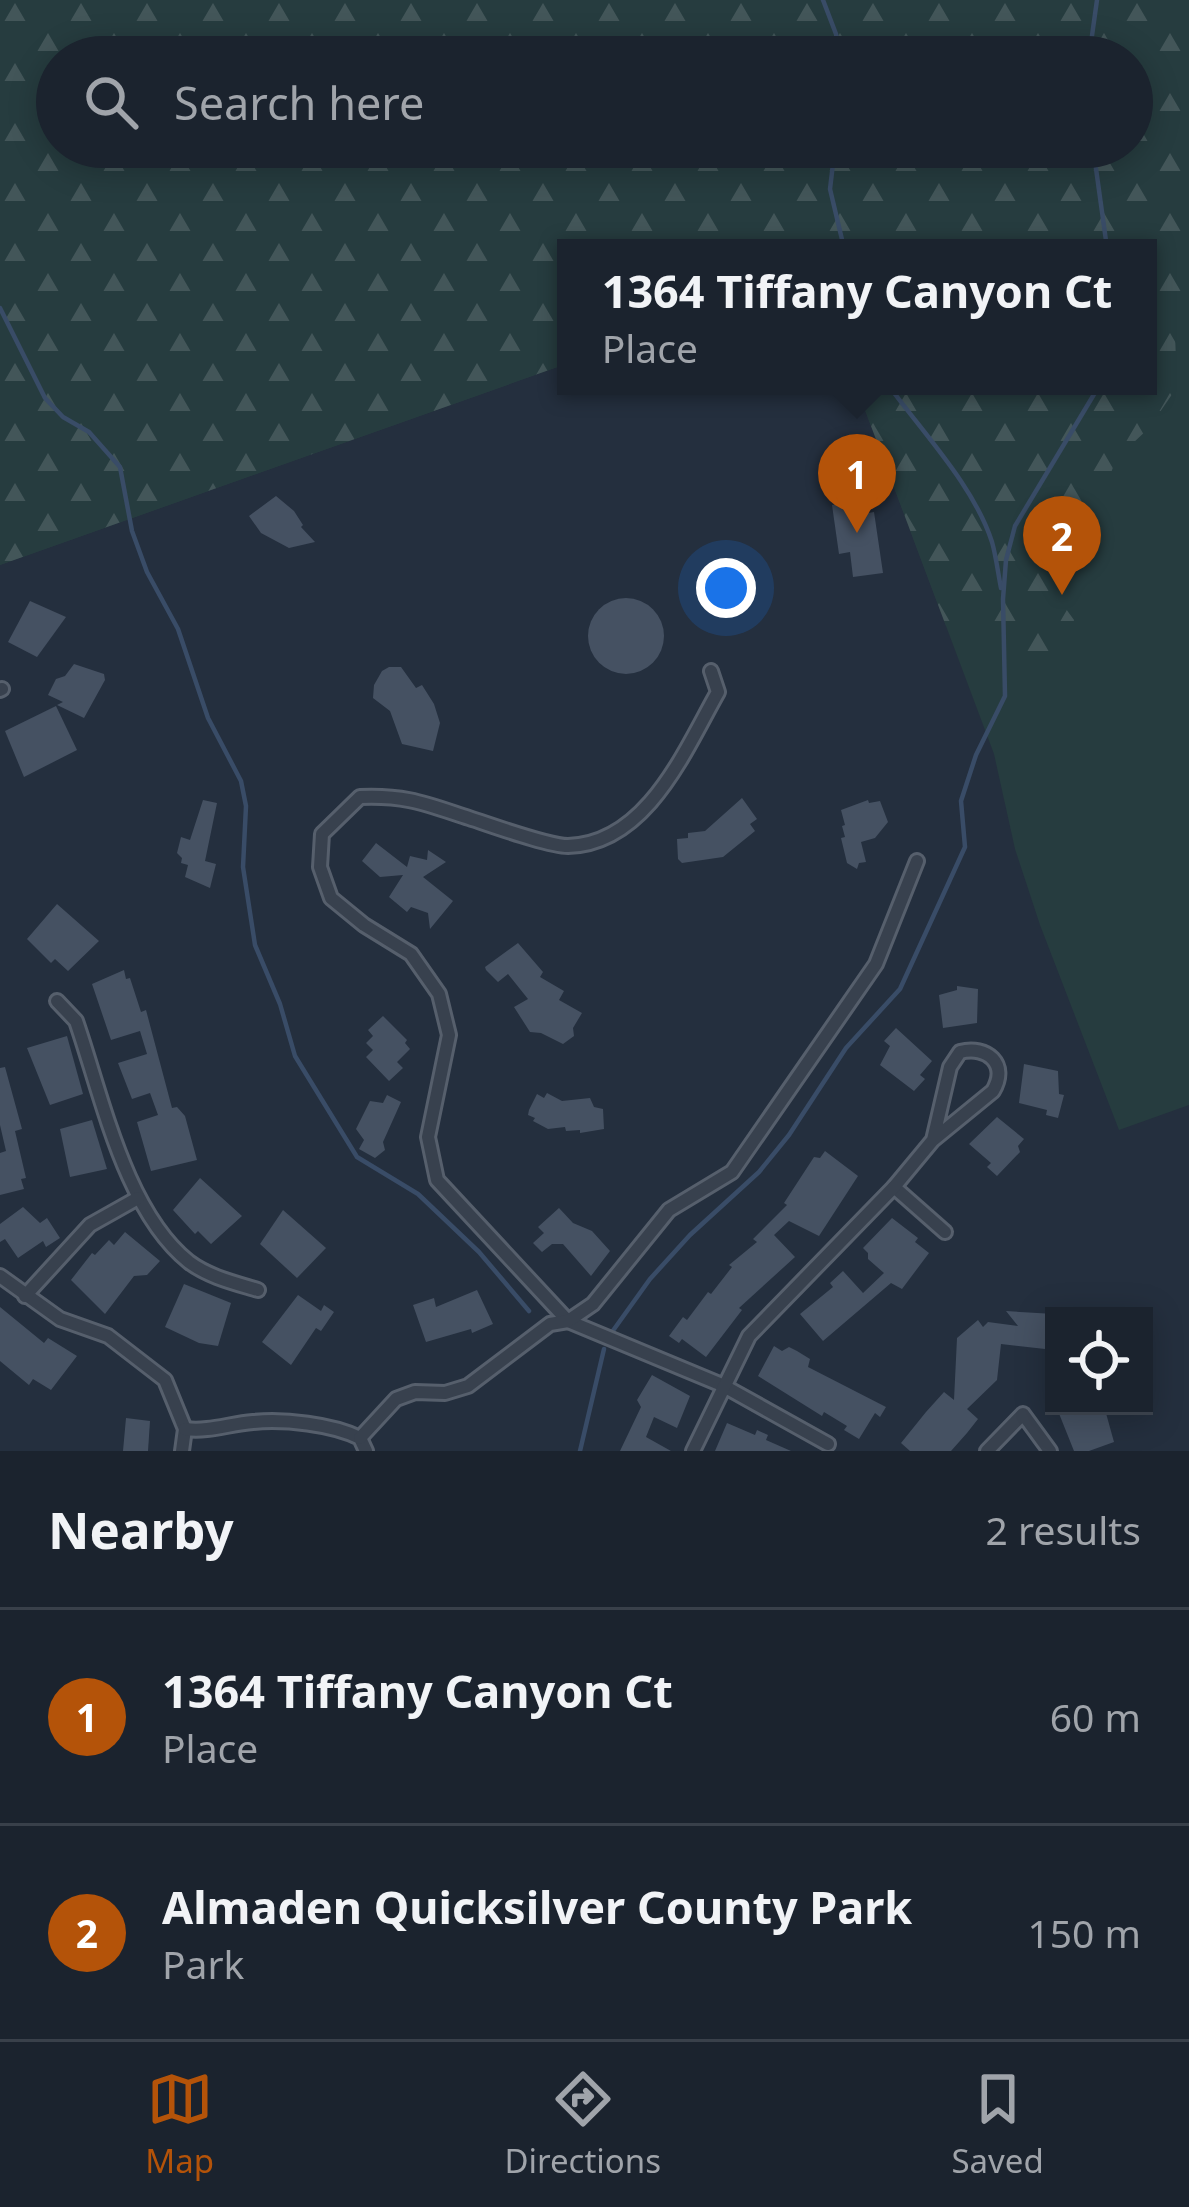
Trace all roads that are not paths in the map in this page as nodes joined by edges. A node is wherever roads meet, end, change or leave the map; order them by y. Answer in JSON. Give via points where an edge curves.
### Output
{"nodes":[{"id":1,"x":710,"y":671,"type":"dead end"},
{"id":2,"x":917,"y":861,"type":"dead end"},
{"id":3,"x":58,"y":1001,"type":"dead end"},
{"id":4,"x":933,"y":1140,"type":"junction"},
{"id":5,"x":894,"y":1187,"type":"junction"},
{"id":6,"x":138,"y":1198,"type":"junction"},
{"id":7,"x":945,"y":1232,"type":"dead end"},
{"id":8,"x":0,"y":1276,"type":"edge"},
{"id":9,"x":258,"y":1290,"type":"dead end"},
{"id":10,"x":25,"y":1296,"type":"junction"},
{"id":11,"x":568,"y":1321,"type":"junction"},
{"id":12,"x":722,"y":1385,"type":"junction"},
{"id":13,"x":184,"y":1429,"type":"junction"},
{"id":14,"x":363,"y":1444,"type":"edge"},
{"id":15,"x":828,"y":1444,"type":"dead end"},
{"id":16,"x":182,"y":1451,"type":"edge"},
{"id":17,"x":693,"y":1451,"type":"edge"},
{"id":18,"x":987,"y":1451,"type":"edge"},
{"id":19,"x":1050,"y":1451,"type":"edge"}],
"edges":[{"from":1,"to":11,"type":"street","via":[[718,692],[669,778],[634,820],[601,837],[567,846],[399,795],[360,796],[322,834],[320,867],[331,898],[411,954],[439,994],[449,1035],[428,1137],[437,1180]]},
{"from":2,"to":11,"type":"street","via":[[876,964],[732,1172],[669,1210],[592,1304]]},
{"from":3,"to":6,"type":"street","via":[[76,1021]]},
{"from":4,"to":4,"type":"street","via":[[993,1091],[999,1066],[990,1054],[960,1052],[950,1067]]},
{"from":4,"to":5,"type":"street"},
{"from":5,"to":7,"type":"street"},
{"from":5,"to":12,"type":"street","via":[[749,1336]]},
{"from":6,"to":9,"type":"street","via":[[190,1262]]},
{"from":6,"to":10,"type":"street","via":[[90,1225]]},
{"from":8,"to":10,"type":"street"},
{"from":10,"to":13,"type":"street","via":[[108,1336],[165,1380]]},
{"from":11,"to":12,"type":"street"},
{"from":11,"to":14,"type":"street","via":[[550,1324],[468,1386],[396,1399]]},
{"from":12,"to":15,"type":"street"},
{"from":12,"to":17,"type":"street"},
{"from":13,"to":14,"type":"street","via":[[256,1421],[343,1430]]},
{"from":13,"to":16,"type":"street"},
{"from":18,"to":19,"type":"street","via":[[1023,1414]]}]}
